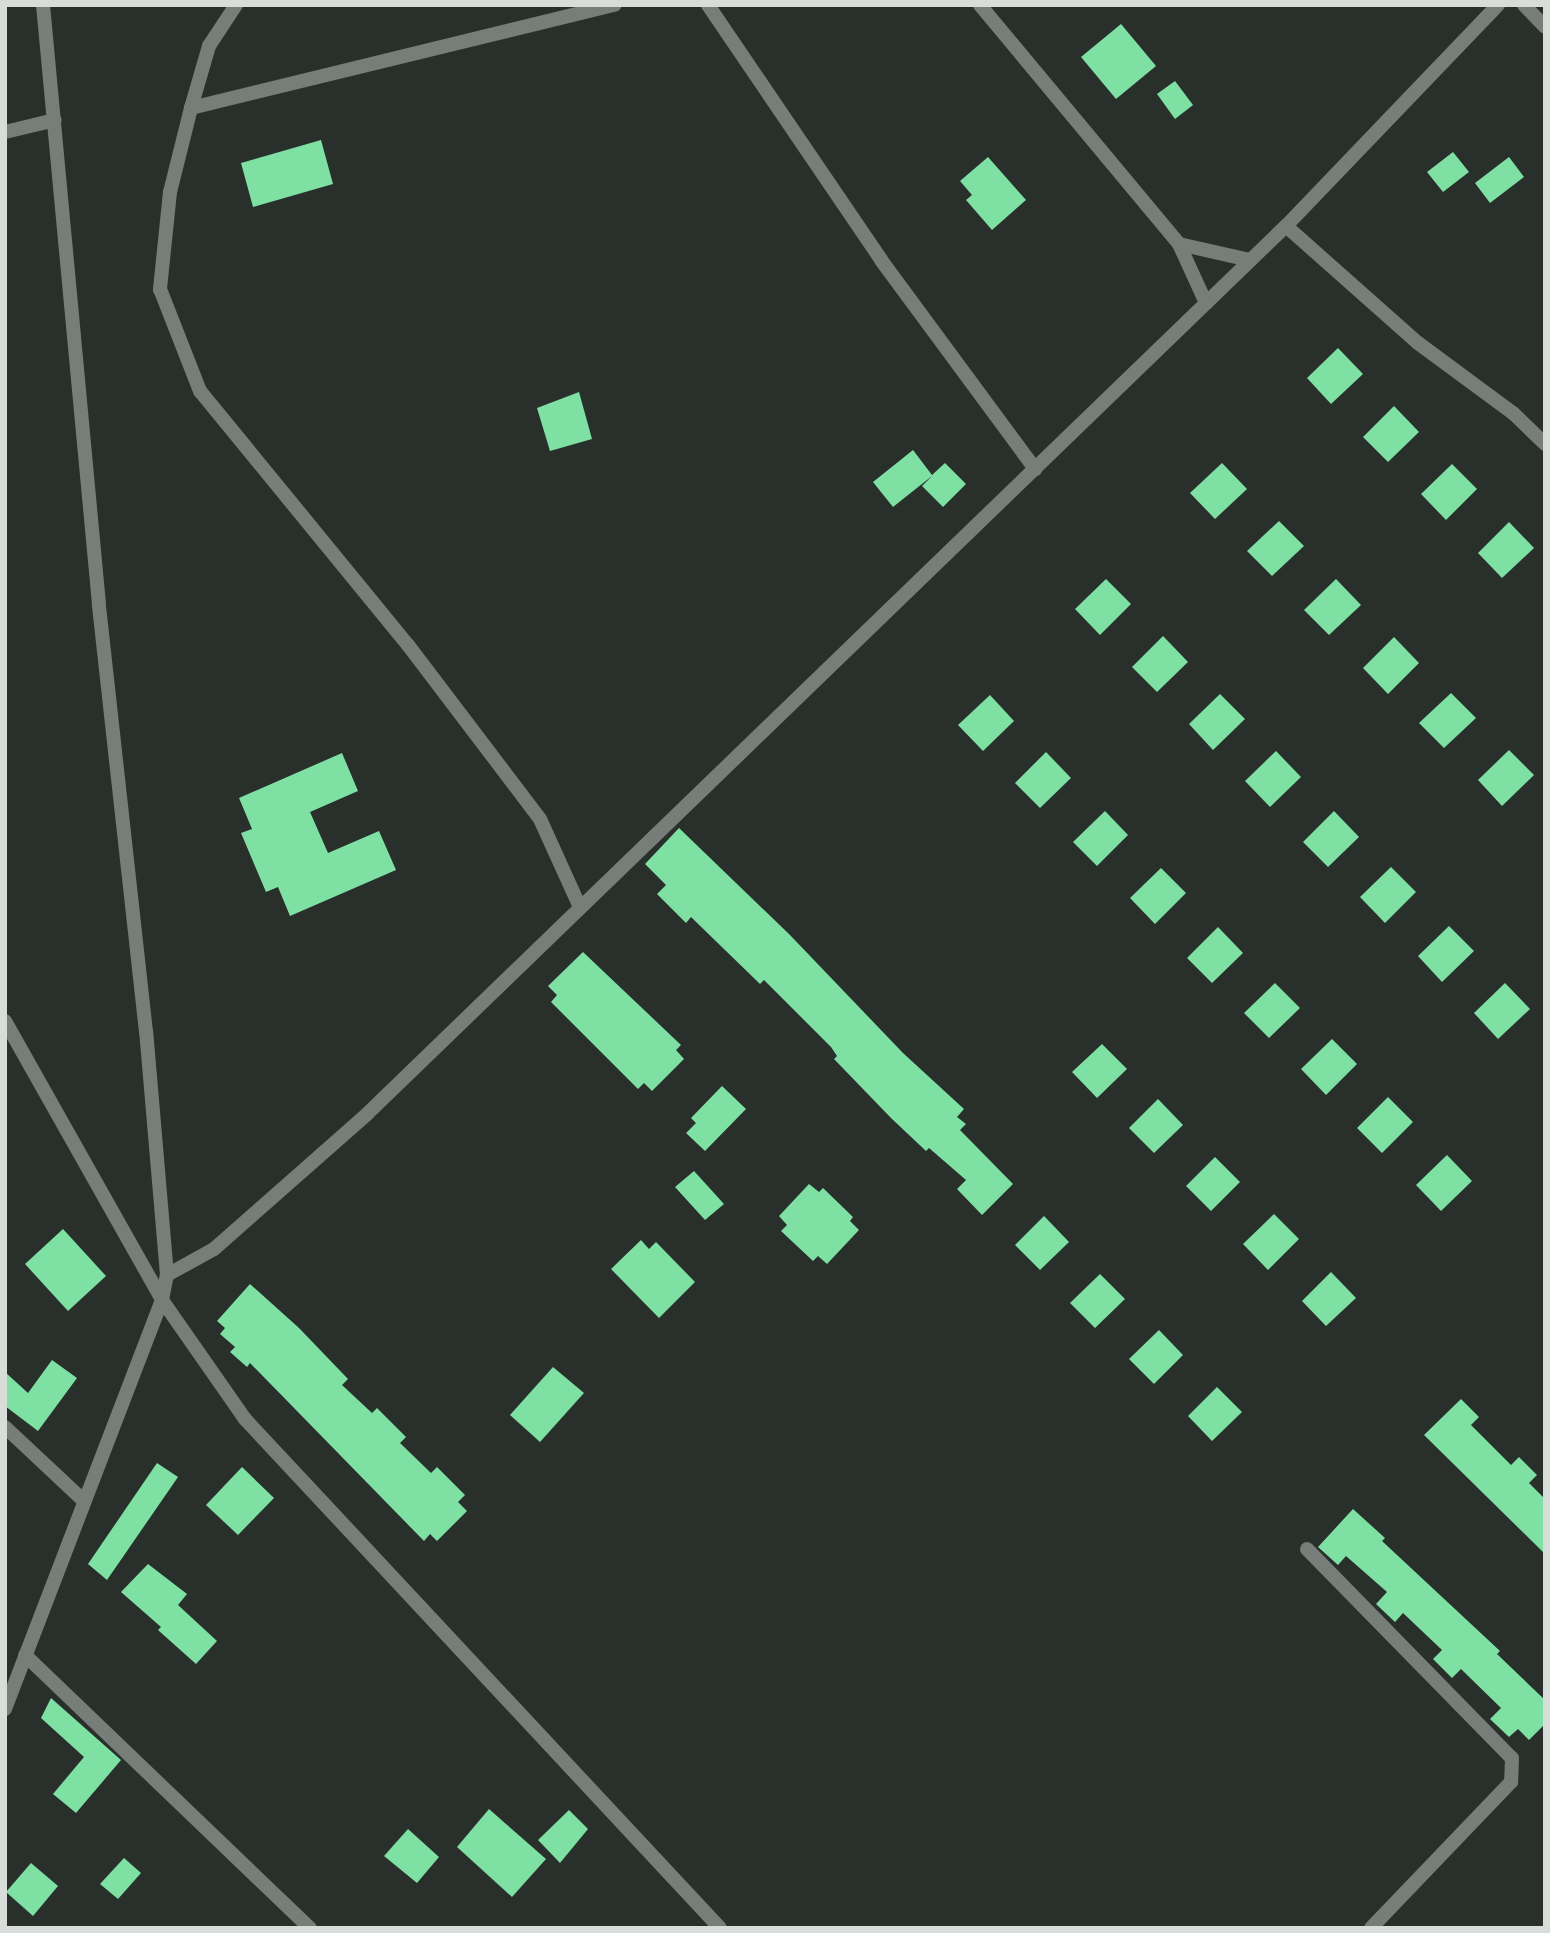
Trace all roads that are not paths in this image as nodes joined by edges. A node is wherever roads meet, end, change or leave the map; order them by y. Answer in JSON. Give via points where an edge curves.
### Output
{"nodes":[{"id":1,"x":43,"y":5,"type":"edge"},
{"id":2,"x":236,"y":5,"type":"edge"},
{"id":3,"x":615,"y":5,"type":"edge"},
{"id":4,"x":708,"y":5,"type":"edge"},
{"id":5,"x":980,"y":5,"type":"edge"},
{"id":6,"x":1498,"y":5,"type":"edge"},
{"id":7,"x":1524,"y":5,"type":"edge"},
{"id":8,"x":1545,"y":27,"type":"edge"},
{"id":9,"x":191,"y":108,"type":"junction"},
{"id":10,"x":55,"y":120,"type":"junction"},
{"id":11,"x":5,"y":132,"type":"edge"},
{"id":12,"x":1286,"y":226,"type":"junction"},
{"id":13,"x":1179,"y":244,"type":"junction"},
{"id":14,"x":1250,"y":260,"type":"junction"},
{"id":15,"x":1206,"y":303,"type":"junction"},
{"id":16,"x":1545,"y":444,"type":"edge"},
{"id":17,"x":1035,"y":469,"type":"junction"},
{"id":18,"x":580,"y":907,"type":"junction"},
{"id":19,"x":5,"y":1021,"type":"edge"},
{"id":20,"x":167,"y":1275,"type":"junction"},
{"id":21,"x":162,"y":1300,"type":"junction"},
{"id":22,"x":5,"y":1427,"type":"edge"},
{"id":23,"x":84,"y":1501,"type":"junction"},
{"id":24,"x":1307,"y":1549,"type":"dead end"},
{"id":25,"x":25,"y":1655,"type":"junction"},
{"id":26,"x":5,"y":1709,"type":"edge"},
{"id":27,"x":310,"y":1928,"type":"edge"},
{"id":28,"x":720,"y":1928,"type":"edge"},
{"id":29,"x":1371,"y":1928,"type":"edge"}],
"edges":[{"from":1,"to":10,"type":"street"},
{"from":2,"to":9,"type":"street","via":[[209,46]]},
{"from":3,"to":9,"type":"street"},
{"from":4,"to":17,"type":"street","via":[[881,260]]},
{"from":5,"to":13,"type":"street"},
{"from":6,"to":12,"type":"street"},
{"from":7,"to":8,"type":"street"},
{"from":9,"to":18,"type":"street","via":[[170,192],[160,289],[200,391],[408,645],[540,819]]},
{"from":10,"to":11,"type":"street"},
{"from":10,"to":20,"type":"street"},
{"from":12,"to":14,"type":"street"},
{"from":12,"to":16,"type":"street","via":[[1418,343],[1513,413]]},
{"from":13,"to":14,"type":"street"},
{"from":13,"to":15,"type":"street"},
{"from":14,"to":15,"type":"street"},
{"from":15,"to":17,"type":"street"},
{"from":17,"to":18,"type":"street"},
{"from":18,"to":20,"type":"street","via":[[358,1122],[214,1249]]},
{"from":19,"to":21,"type":"street"},
{"from":20,"to":21,"type":"street"},
{"from":21,"to":23,"type":"street"},
{"from":21,"to":28,"type":"street","via":[[245,1419]]},
{"from":22,"to":23,"type":"street"},
{"from":23,"to":25,"type":"street"},
{"from":24,"to":29,"type":"street","via":[[1512,1759],[1511,1782]]},
{"from":25,"to":26,"type":"street"},
{"from":25,"to":27,"type":"street"}]}
